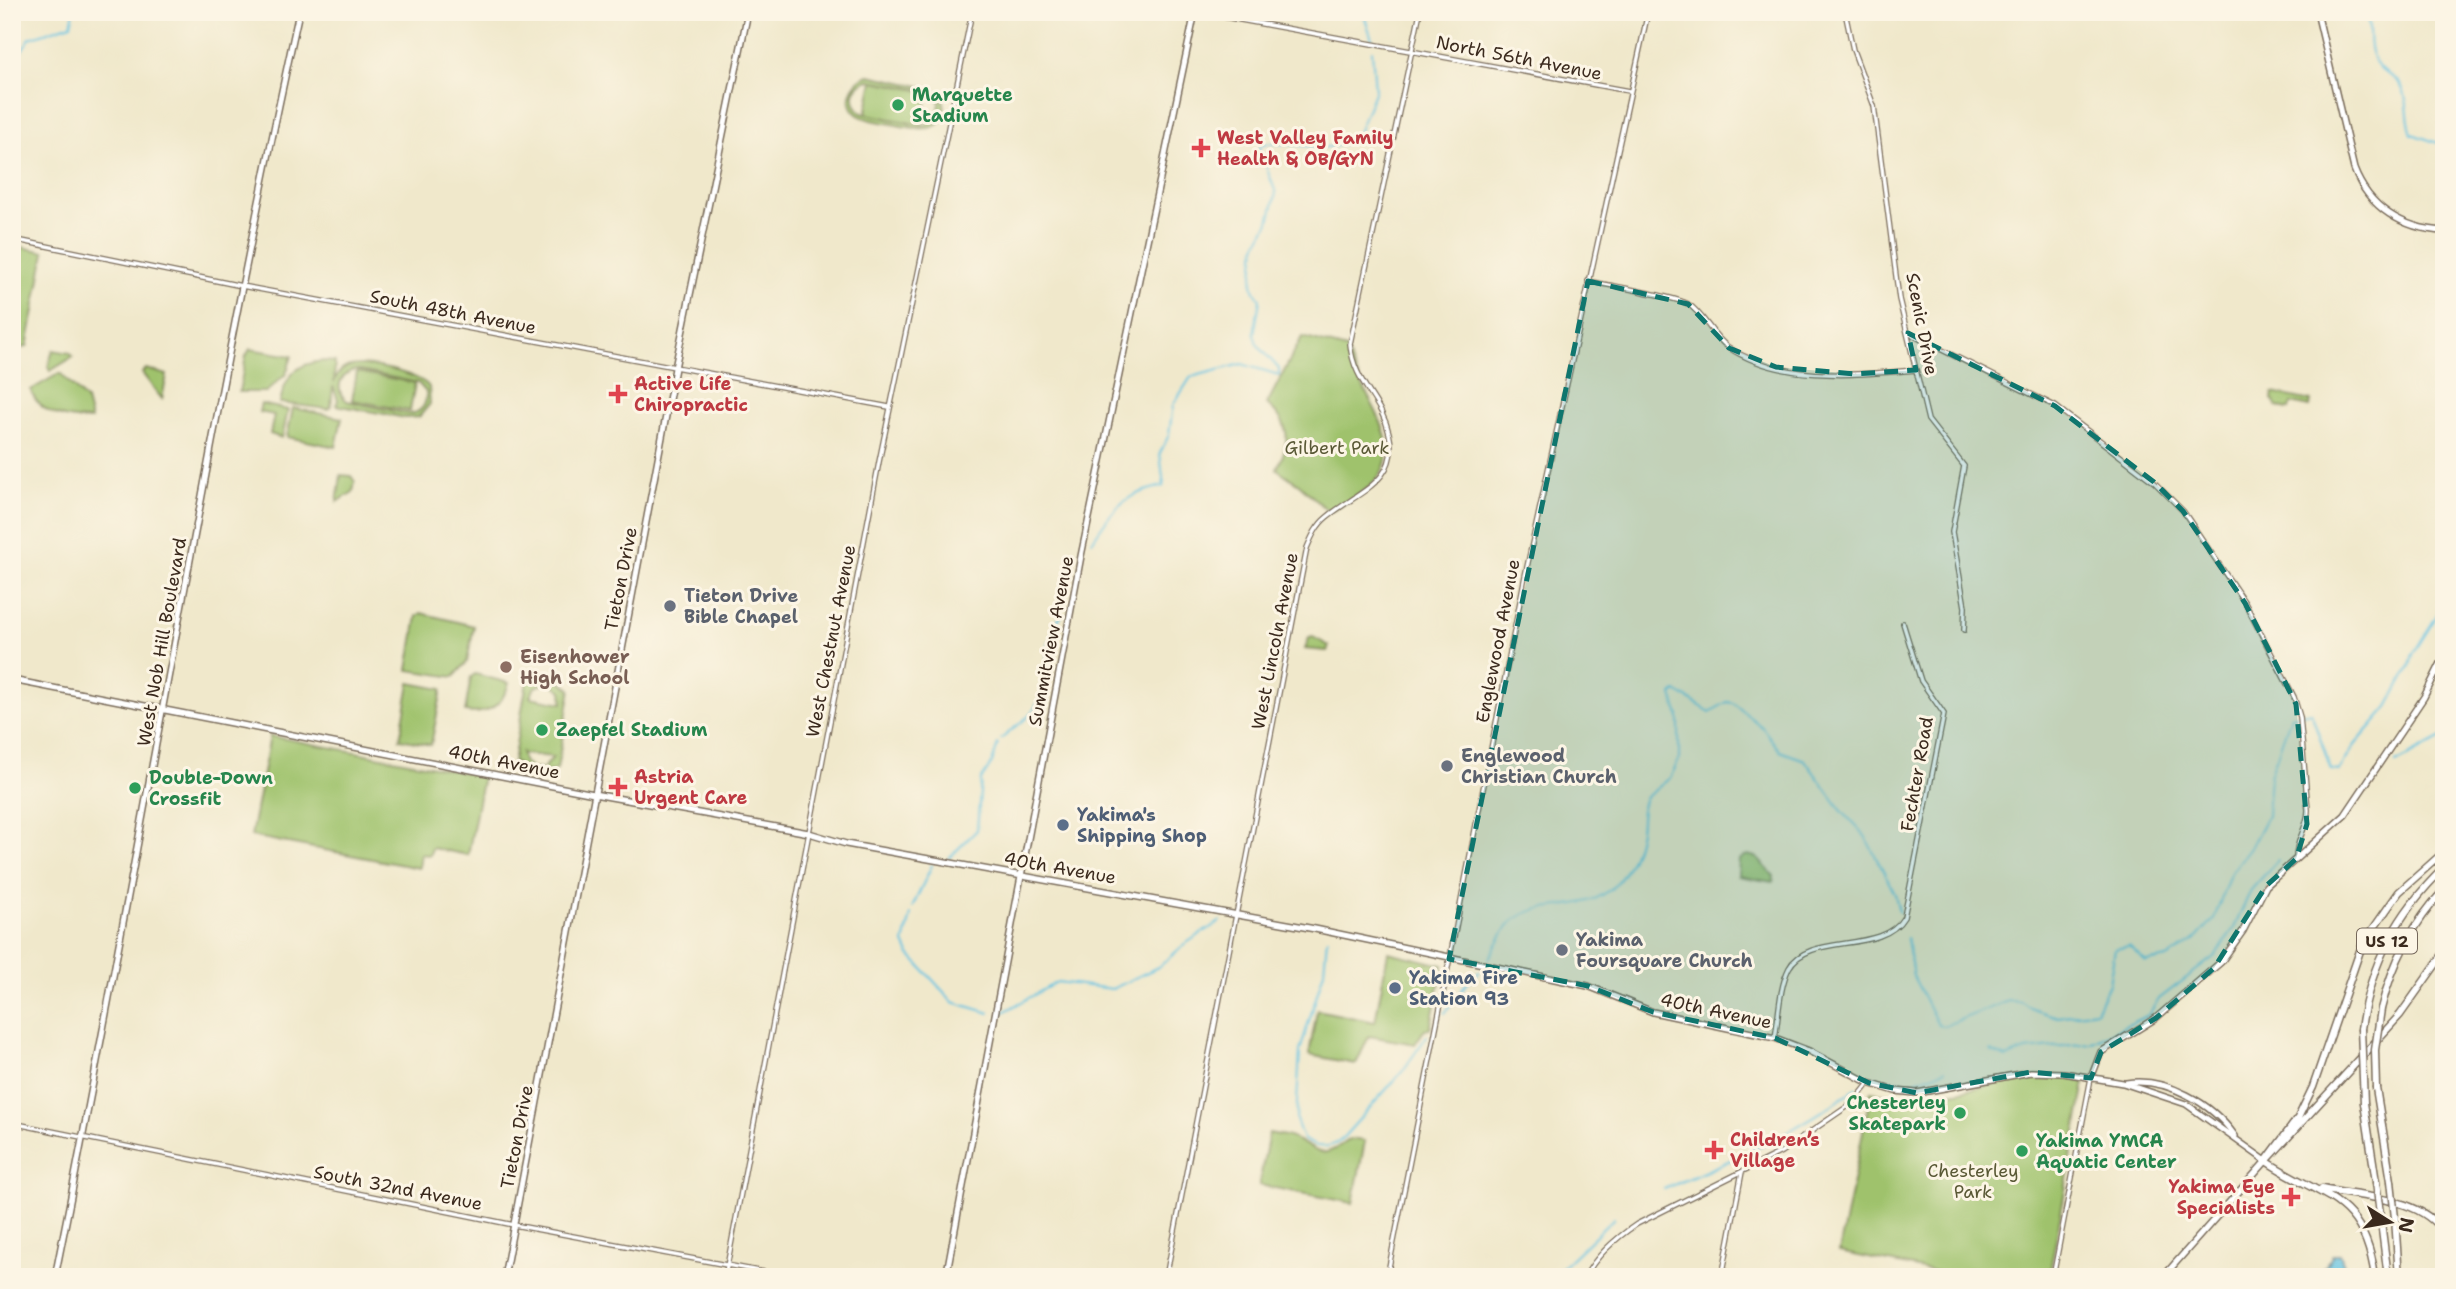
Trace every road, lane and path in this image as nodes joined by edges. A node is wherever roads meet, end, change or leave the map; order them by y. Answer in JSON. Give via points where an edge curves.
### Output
{"nodes":[{"id":1,"x":299,"y":12,"type":"edge"},
{"id":2,"x":748,"y":12,"type":"edge"},
{"id":3,"x":972,"y":12,"type":"edge"},
{"id":4,"x":1196,"y":12,"type":"edge"},
{"id":5,"x":1420,"y":12,"type":"edge"},
{"id":6,"x":1647,"y":12,"type":"edge"},
{"id":7,"x":1845,"y":12,"type":"edge"},
{"id":8,"x":2317,"y":12,"type":"edge"},
{"id":9,"x":1413,"y":52,"type":"junction"},
{"id":10,"x":1630,"y":90,"type":"junction"},
{"id":11,"x":2444,"y":230,"type":"edge"},
{"id":12,"x":12,"y":239,"type":"edge"},
{"id":13,"x":1588,"y":281,"type":"junction"},
{"id":14,"x":242,"y":286,"type":"junction"},
{"id":15,"x":1908,"y":333,"type":"junction"},
{"id":16,"x":675,"y":368,"type":"junction"},
{"id":17,"x":1916,"y":370,"type":"junction"},
{"id":18,"x":890,"y":407,"type":"junction"},
{"id":19,"x":1903,"y":623,"type":"dead end"},
{"id":20,"x":1964,"y":630,"type":"dead end"},
{"id":21,"x":2444,"y":657,"type":"edge"},
{"id":22,"x":12,"y":680,"type":"edge"},
{"id":23,"x":164,"y":711,"type":"junction"},
{"id":24,"x":594,"y":794,"type":"junction"},
{"id":25,"x":809,"y":833,"type":"junction"},
{"id":26,"x":2444,"y":852,"type":"edge"},
{"id":27,"x":2296,"y":859,"type":"junction"},
{"id":28,"x":2444,"y":868,"type":"edge"},
{"id":29,"x":1021,"y":875,"type":"junction"},
{"id":30,"x":2444,"y":890,"type":"edge"},
{"id":31,"x":1236,"y":916,"type":"junction"},
{"id":32,"x":2444,"y":953,"type":"edge"},
{"id":33,"x":1449,"y":959,"type":"junction"},
{"id":34,"x":1775,"y":1038,"type":"junction"},
{"id":35,"x":2091,"y":1078,"type":"junction"},
{"id":36,"x":1869,"y":1083,"type":"junction"},
{"id":37,"x":12,"y":1123,"type":"edge"},
{"id":38,"x":83,"y":1137,"type":"junction"},
{"id":39,"x":2266,"y":1161,"type":"junction"},
{"id":40,"x":1742,"y":1172,"type":"junction"},
{"id":41,"x":2316,"y":1187,"type":"junction"},
{"id":42,"x":514,"y":1225,"type":"junction"},
{"id":43,"x":2444,"y":1233,"type":"edge"},
{"id":44,"x":727,"y":1265,"type":"junction"},
{"id":45,"x":780,"y":1275,"type":"dead end"},
{"id":46,"x":55,"y":1277,"type":"edge"},
{"id":47,"x":504,"y":1277,"type":"edge"},
{"id":48,"x":725,"y":1277,"type":"edge"},
{"id":49,"x":946,"y":1277,"type":"edge"},
{"id":50,"x":1166,"y":1277,"type":"edge"},
{"id":51,"x":1388,"y":1277,"type":"edge"},
{"id":52,"x":1585,"y":1277,"type":"edge"},
{"id":53,"x":1722,"y":1277,"type":"edge"},
{"id":54,"x":2053,"y":1277,"type":"edge"},
{"id":55,"x":2163,"y":1277,"type":"edge"},
{"id":56,"x":2375,"y":1277,"type":"edge"},
{"id":57,"x":2388,"y":1277,"type":"edge"},
{"id":58,"x":2399,"y":1277,"type":"edge"}],
"edges":[{"from":1,"to":14,"type":"main road","name":"West Nob Hill Boulevard"},
{"from":2,"to":16,"type":"main road","name":"Tieton Drive"},
{"from":3,"to":18,"type":"street","name":"West Chestnut Avenue"},
{"from":4,"to":9,"type":"street","name":"North 56th Avenue"},
{"from":4,"to":29,"type":"main road","name":"Summitview Avenue","via":[[1095,487]]},
{"from":5,"to":9,"type":"street","name":"West Lincoln Avenue"},
{"from":6,"to":10,"type":"street","name":"Englewood Avenue"},
{"from":7,"to":15,"type":"street","name":"Scenic Drive","via":[[1853,50],[1874,106],[1899,299]]},
{"from":8,"to":11,"type":"main road","via":[[2354,169],[2363,189],[2399,221]]},
{"from":9,"to":10,"type":"street","name":"North 56th Avenue"},
{"from":9,"to":31,"type":"street","name":"West Lincoln Avenue","via":[[1350,344],[1353,369],[1386,422],[1390,459],[1375,486],[1326,517],[1307,548]]},
{"from":10,"to":13,"type":"street","name":"Englewood Avenue"},
{"from":12,"to":14,"type":"street","name":"South 48th Avenue"},
{"from":13,"to":17,"type":"street","via":[[1688,304],[1729,348],[1776,367],[1843,374]]},
{"from":13,"to":33,"type":"street","name":"Englewood Avenue"},
{"from":14,"to":16,"type":"street","name":"South 48th Avenue"},
{"from":14,"to":23,"type":"main road","name":"West Nob Hill Boulevard"},
{"from":15,"to":17,"type":"street","name":"Scenic Drive"},
{"from":15,"to":27,"type":"street","via":[[2055,406],[2154,481],[2183,511],[2245,603],[2298,710],[2308,810]]},
{"from":16,"to":18,"type":"street","name":"South 48th Avenue"},
{"from":16,"to":24,"type":"main road","name":"Tieton Drive"},
{"from":17,"to":20,"type":"street","name":"Scenic Drive","via":[[1930,426],[1964,466],[1952,539],[1965,607]]},
{"from":18,"to":25,"type":"street","name":"West Chestnut Avenue"},
{"from":19,"to":34,"type":"street","name":"Fechter Road","via":[[1921,681],[1944,714],[1904,916],[1891,932],[1810,951],[1795,960],[1786,974]]},
{"from":21,"to":27,"type":"main road","via":[[2424,697],[2354,804]]},
{"from":22,"to":23,"type":"main road","name":"40th Avenue"},
{"from":23,"to":24,"type":"main road","name":"40th Avenue"},
{"from":23,"to":38,"type":"main road","name":"West Nob Hill Boulevard"},
{"from":24,"to":25,"type":"main road","name":"40th Avenue"},
{"from":24,"to":42,"type":"main road","name":"Tieton Drive"},
{"from":25,"to":29,"type":"main road","name":"40th Avenue","via":[[846,844]]},
{"from":25,"to":44,"type":"street","name":"West Chestnut Avenue"},
{"from":26,"to":39,"type":"highway","via":[[2399,892],[2368,934],[2314,1087]]},
{"from":27,"to":35,"type":"main road","via":[[2266,886],[2221,961],[2156,1018],[2101,1052]]},
{"from":28,"to":57,"type":"highway","number":"US 12","bridge":true,"via":[[2411,902],[2389,936],[2368,989],[2361,1029],[2364,1103]]},
{"from":29,"to":31,"type":"main road","name":"40th Avenue"},
{"from":29,"to":49,"type":"main road","name":"Summitview Avenue"},
{"from":30,"to":58,"type":"highway","number":"US 12","bridge":true,"via":[[2405,942],[2390,976],[2375,1050]]},
{"from":31,"to":33,"type":"main road","name":"40th Avenue"},
{"from":31,"to":50,"type":"street","name":"West Lincoln Avenue"},
{"from":32,"to":39,"type":"highway","via":[[2400,1015]]},
{"from":33,"to":34,"type":"main road","name":"40th Avenue","via":[[1588,986],[1653,1012]]},
{"from":33,"to":51,"type":"street","name":"Englewood Avenue"},
{"from":34,"to":36,"type":"main road","name":"40th Avenue"},
{"from":35,"to":36,"type":"main road","name":"40th Avenue","via":[[2031,1072],[1917,1093]]},
{"from":35,"to":39,"type":"main road","name":"40th Avenue","via":[[2158,1085],[2191,1097]]},
{"from":35,"to":54,"type":"street"},
{"from":36,"to":40,"type":"street","via":[[1854,1101],[1782,1152]]},
{"from":37,"to":38,"type":"street","name":"South 32nd Avenue"},
{"from":38,"to":42,"type":"street","name":"South 32nd Avenue"},
{"from":38,"to":46,"type":"main road","name":"West Nob Hill Boulevard"},
{"from":39,"to":41,"type":"highway"},
{"from":39,"to":55,"type":"main road"},
{"from":40,"to":52,"type":"street","via":[[1637,1224],[1601,1254]]},
{"from":40,"to":53,"type":"street"},
{"from":41,"to":43,"type":"highway","via":[[2410,1206]]},
{"from":41,"to":56,"type":"highway","via":[[2358,1222]]},
{"from":42,"to":44,"type":"street","name":"South 32nd Avenue"},
{"from":42,"to":47,"type":"main road","name":"Tieton Drive"},
{"from":44,"to":45,"type":"street","name":"South 32nd Avenue"},
{"from":44,"to":48,"type":"street","name":"West Chestnut Avenue"}]}
